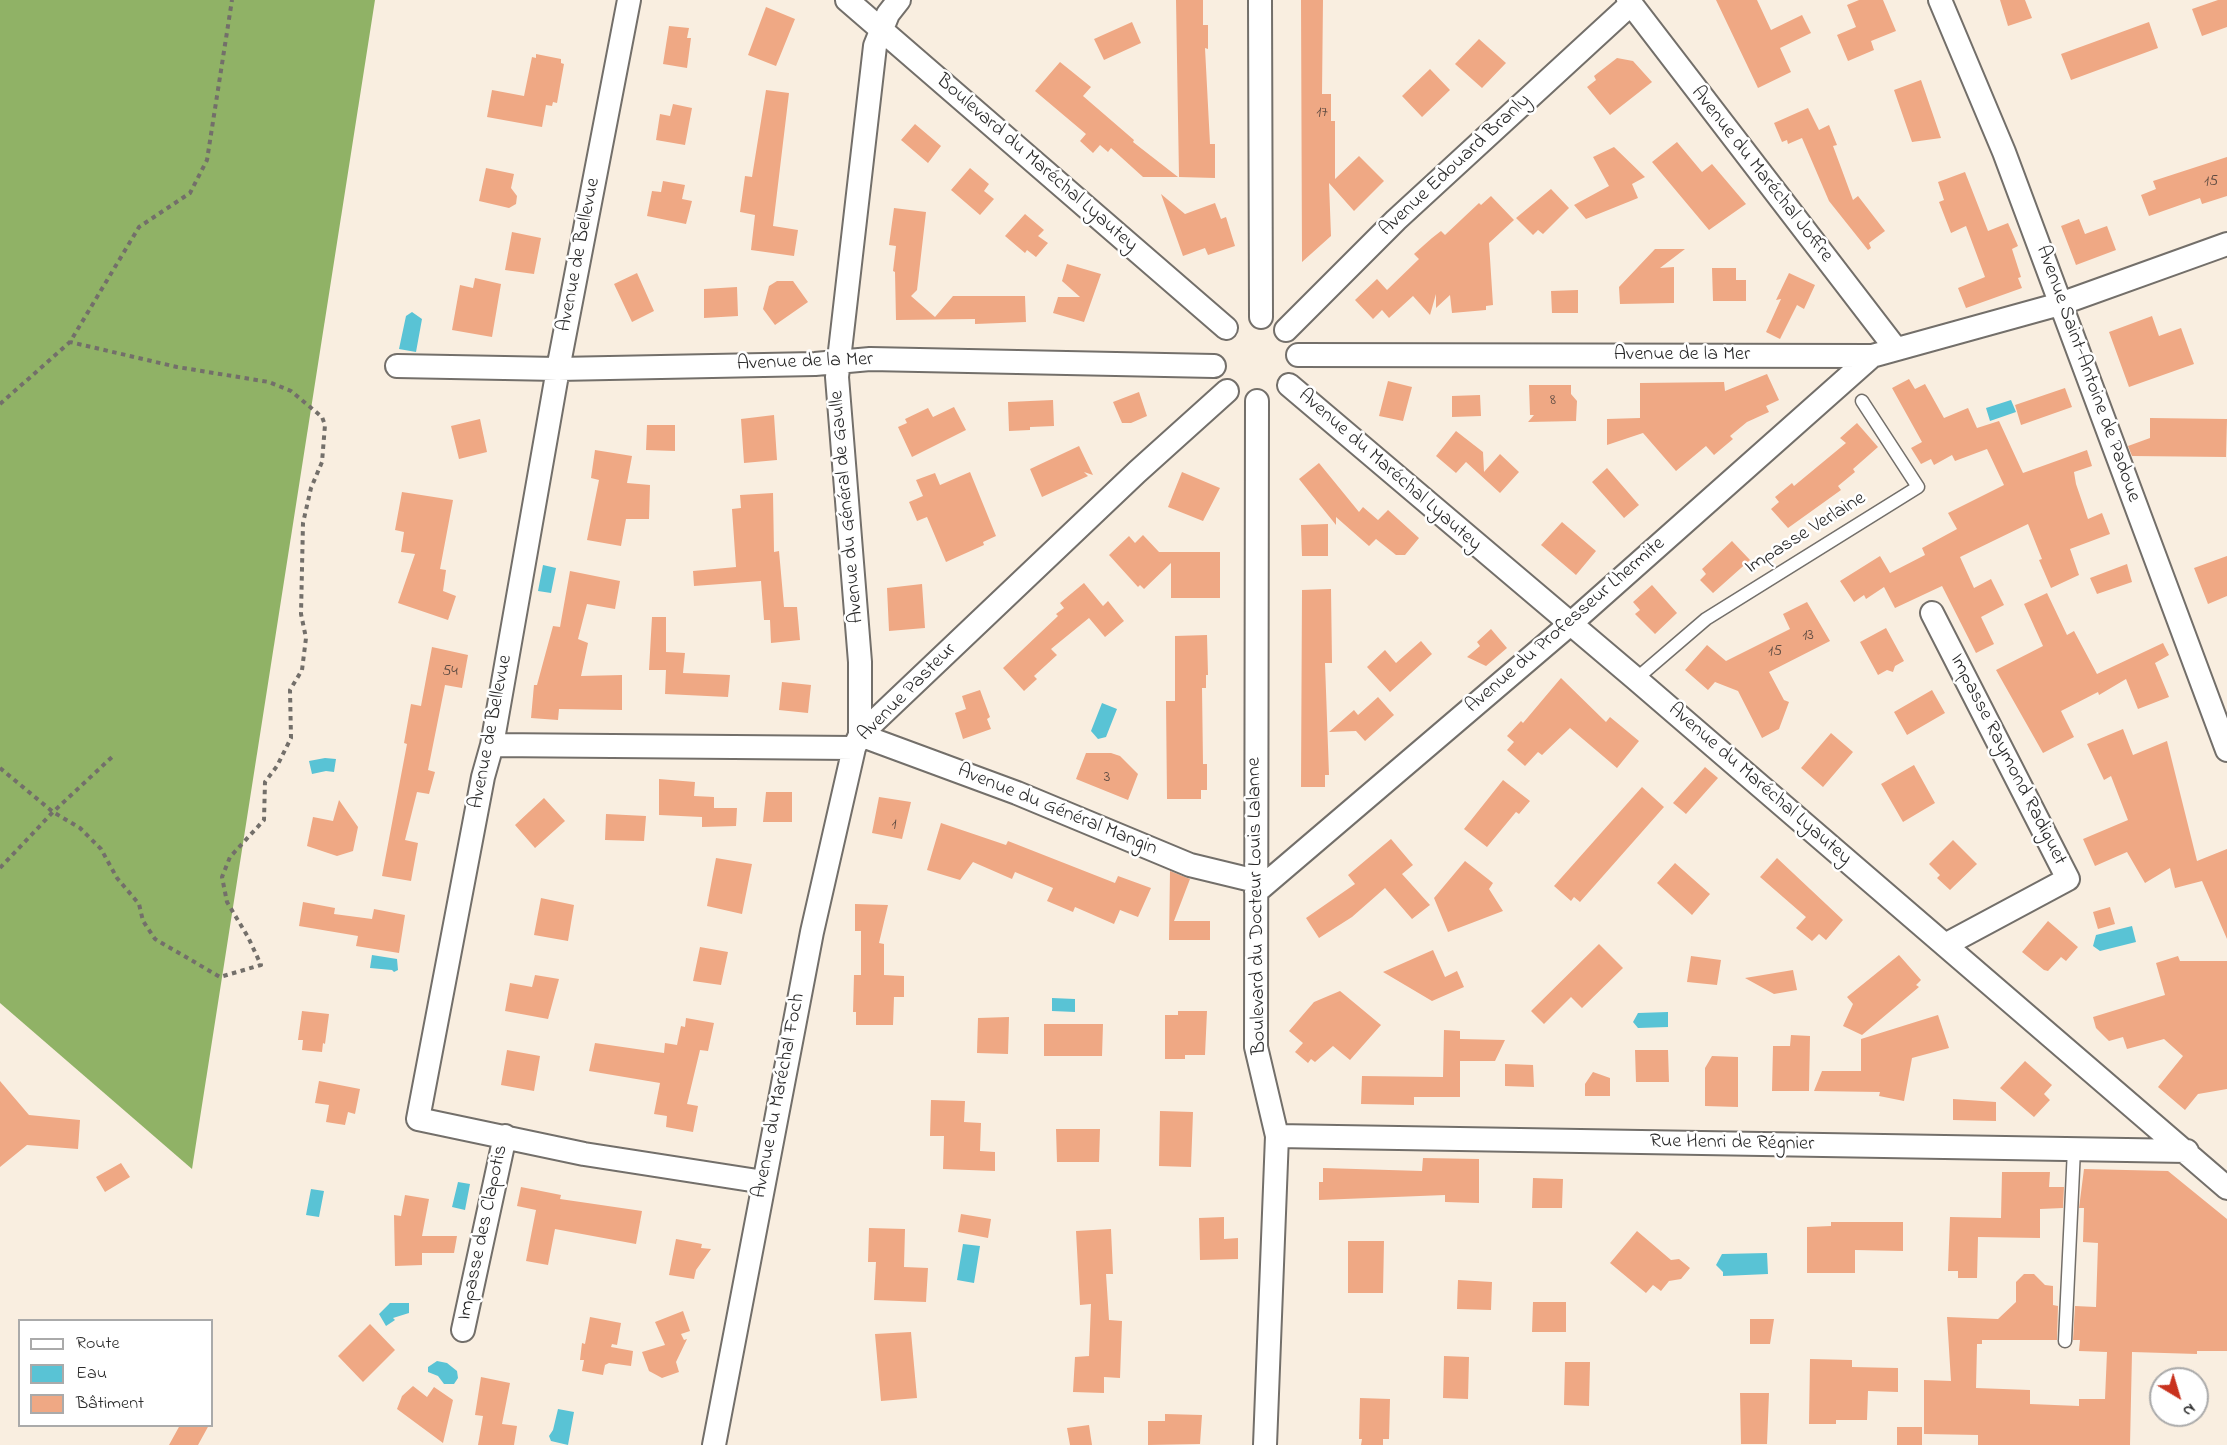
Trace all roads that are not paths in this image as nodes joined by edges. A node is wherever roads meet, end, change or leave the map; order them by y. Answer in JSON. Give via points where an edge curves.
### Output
{"nodes":[{"id":1,"x":629,"y":0,"type":"edge"},
{"id":2,"x":847,"y":0,"type":"edge"},
{"id":3,"x":899,"y":0,"type":"edge"},
{"id":4,"x":1260,"y":0,"type":"edge"},
{"id":5,"x":1940,"y":0,"type":"edge"},
{"id":6,"x":1629,"y":3,"type":"edge"},
{"id":7,"x":881,"y":30,"type":"junction"},
{"id":8,"x":2227,"y":244,"type":"edge"},
{"id":9,"x":2060,"y":304,"type":"junction"},
{"id":10,"x":1262,"y":317,"type":"junction"},
{"id":11,"x":1226,"y":328,"type":"junction"},
{"id":12,"x":1286,"y":330,"type":"junction"},
{"id":13,"x":1896,"y":349,"type":"junction"},
{"id":14,"x":1298,"y":356,"type":"junction"},
{"id":15,"x":1872,"y":356,"type":"junction"},
{"id":16,"x":839,"y":362,"type":"junction"},
{"id":17,"x":397,"y":366,"type":"dead end"},
{"id":18,"x":1214,"y":366,"type":"junction"},
{"id":19,"x":558,"y":369,"type":"junction"},
{"id":20,"x":1289,"y":385,"type":"junction"},
{"id":21,"x":1227,"y":391,"type":"junction"},
{"id":22,"x":1257,"y":401,"type":"junction"},
{"id":23,"x":1862,"y":401,"type":"dead end"},
{"id":24,"x":1932,"y":614,"type":"dead end"},
{"id":25,"x":1569,"y":625,"type":"junction"},
{"id":26,"x":1636,"y":679,"type":"junction"},
{"id":27,"x":857,"y":741,"type":"junction"},
{"id":28,"x":492,"y":745,"type":"junction"},
{"id":29,"x":2227,"y":750,"type":"edge"},
{"id":30,"x":1256,"y":887,"type":"junction"},
{"id":31,"x":1945,"y":945,"type":"junction"},
{"id":32,"x":505,"y":1136,"type":"junction"},
{"id":33,"x":1278,"y":1136,"type":"junction"},
{"id":34,"x":2074,"y":1149,"type":"junction"},
{"id":35,"x":2187,"y":1151,"type":"junction"},
{"id":36,"x":764,"y":1182,"type":"junction"},
{"id":37,"x":2227,"y":1188,"type":"edge"},
{"id":38,"x":463,"y":1330,"type":"dead end"},
{"id":39,"x":2065,"y":1341,"type":"dead end"},
{"id":40,"x":714,"y":1445,"type":"edge"},
{"id":41,"x":1266,"y":1445,"type":"edge"}],
"edges":[{"from":1,"to":19,"type":"street","name":"Avenue de Bellevue"},
{"from":2,"to":7,"type":"street","name":"Boulevard du Maréchal Lyautey"},
{"from":3,"to":7,"type":"street","name":"Avenue du Général de Gaulle"},
{"from":4,"to":10,"type":"street"},
{"from":5,"to":9,"type":"street","name":"Avenue Saint-Antoine de Padoue","via":[[2004,152]]},
{"from":6,"to":12,"type":"street","name":"Avenue Edouard Branly"},
{"from":6,"to":13,"type":"street","name":"Avenue du Maréchal Joffre"},
{"from":7,"to":11,"type":"street","name":"Boulevard du Maréchal Lyautey"},
{"from":7,"to":16,"type":"street","name":"Avenue du Général de Gaulle","via":[[875,46]]},
{"from":8,"to":9,"type":"street","name":"Avenue de la Mer"},
{"from":9,"to":13,"type":"street","name":"Avenue de la Mer"},
{"from":9,"to":29,"type":"street","name":"Avenue Saint-Antoine de Padoue"},
{"from":10,"to":11,"type":"street","via":[[1237,321]]},
{"from":10,"to":12,"type":"street"},
{"from":11,"to":18,"type":"street","via":[[1215,345]]},
{"from":12,"to":14,"type":"street"},
{"from":13,"to":15,"type":"street","name":"Avenue de la Mer"},
{"from":14,"to":15,"type":"street","name":"Avenue de la Mer"},
{"from":14,"to":20,"type":"street"},
{"from":15,"to":25,"type":"street","name":"Avenue du Professeur Lhermite"},
{"from":16,"to":18,"type":"street","name":"Avenue de la Mer","via":[[870,359]]},
{"from":16,"to":19,"type":"street","name":"Avenue de la Mer"},
{"from":16,"to":27,"type":"street","name":"Avenue du Général de Gaulle","via":[[837,377],[860,662]]},
{"from":17,"to":19,"type":"street","name":"Avenue de la Mer"},
{"from":18,"to":21,"type":"street"},
{"from":19,"to":28,"type":"street","name":"Avenue de Bellevue"},
{"from":20,"to":22,"type":"street","via":[[1269,399]]},
{"from":20,"to":25,"type":"street","name":"Avenue du Maréchal Lyautey"},
{"from":21,"to":22,"type":"street"},
{"from":21,"to":27,"type":"street","name":"Avenue Pasteur","via":[[1128,480]]},
{"from":22,"to":30,"type":"street","name":"Boulevard du Docteur Louis Lalanne"},
{"from":23,"to":26,"type":"lane","name":"Impasse Verlaine","via":[[1918,487],[1706,620]]},
{"from":24,"to":31,"type":"street","name":"Impasse Raymond Radiguet","via":[[2068,879]]},
{"from":25,"to":26,"type":"street","name":"Avenue du Maréchal Lyautey"},
{"from":25,"to":30,"type":"street","name":"Avenue du Professeur Lhermite"},
{"from":26,"to":31,"type":"street","name":"Avenue du Maréchal Lyautey"},
{"from":27,"to":28,"type":"street","name":"Avenue Pasteur"},
{"from":27,"to":30,"type":"street","name":"Avenue du Général Mangin","via":[[1017,792],[1190,865]]},
{"from":27,"to":36,"type":"street","name":"Avenue du Maréchal Foch","via":[[812,932]]},
{"from":28,"to":32,"type":"street","name":"Avenue de Bellevue","via":[[418,1119]]},
{"from":30,"to":33,"type":"street","name":"Boulevard du Docteur Louis Lalanne","via":[[1256,1047]]},
{"from":31,"to":35,"type":"street","name":"Avenue du Maréchal Lyautey"},
{"from":32,"to":36,"type":"street","name":"Avenue de Bellevue","via":[[584,1154]]},
{"from":32,"to":38,"type":"street","name":"Impasse des Clapotis"},
{"from":33,"to":34,"type":"street","name":"Rue Henri de Régnier"},
{"from":33,"to":41,"type":"street","name":"Boulevard du Docteur Louis Lalanne"},
{"from":34,"to":35,"type":"street","name":"Rue Henri de Régnier"},
{"from":34,"to":39,"type":"lane"},
{"from":35,"to":37,"type":"street","name":"Avenue du Maréchal Lyautey"},
{"from":36,"to":40,"type":"street","name":"Avenue du Maréchal Foch"}]}
